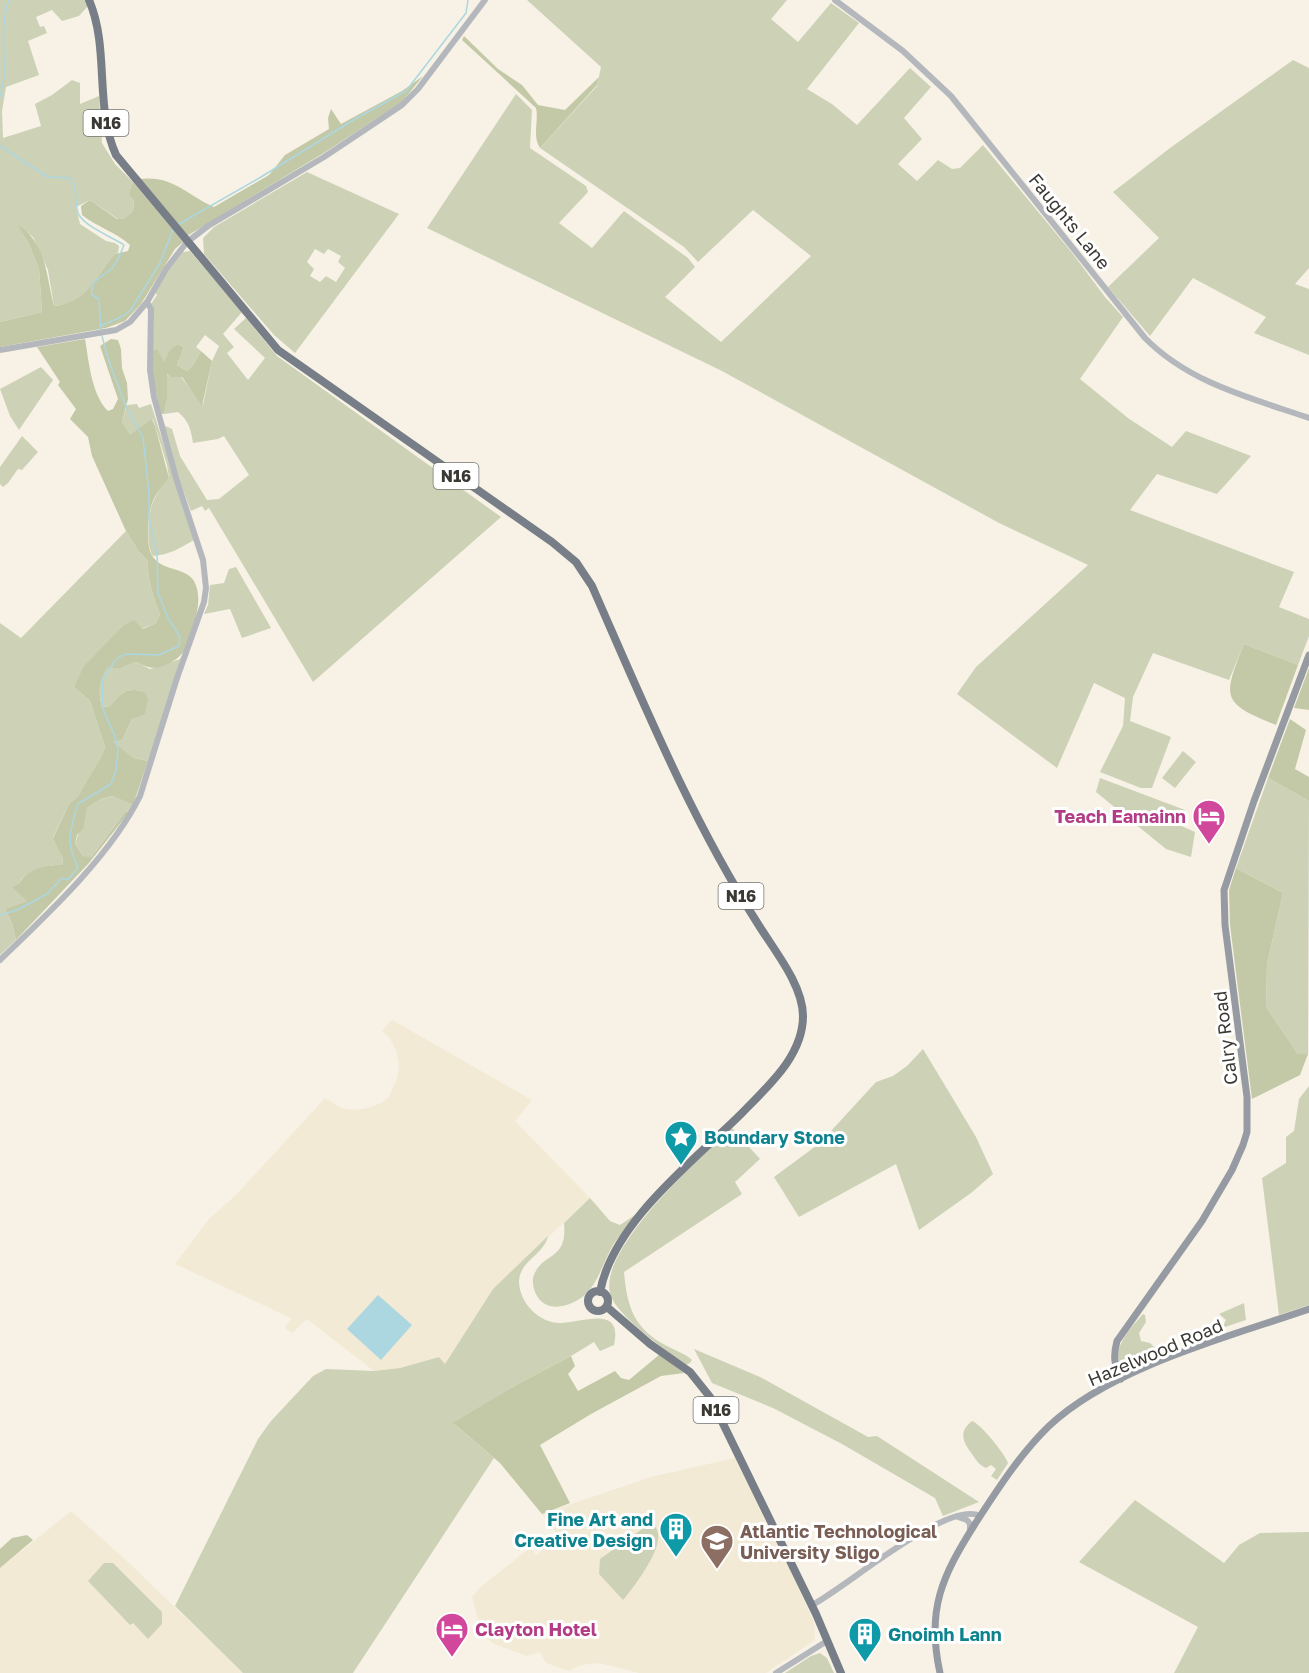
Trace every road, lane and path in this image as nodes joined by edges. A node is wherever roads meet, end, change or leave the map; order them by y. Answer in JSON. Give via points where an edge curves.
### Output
{"nodes":[{"id":1,"x":89,"y":0,"type":"edge"},
{"id":2,"x":485,"y":0,"type":"edge"},
{"id":3,"x":835,"y":0,"type":"edge"},
{"id":4,"x":187,"y":242,"type":"junction"},
{"id":5,"x":147,"y":302,"type":"junction"},
{"id":6,"x":0,"y":350,"type":"edge"},
{"id":7,"x":1309,"y":418,"type":"edge"},
{"id":8,"x":1309,"y":655,"type":"edge"},
{"id":9,"x":0,"y":960,"type":"edge"},
{"id":10,"x":600,"y":1292,"type":"junction"},
{"id":11,"x":606,"y":1307,"type":"junction"},
{"id":12,"x":1309,"y":1309,"type":"edge"},
{"id":13,"x":1121,"y":1379,"type":"junction"},
{"id":14,"x":953,"y":1516,"type":"junction"},
{"id":15,"x":980,"y":1516,"type":"junction"},
{"id":16,"x":970,"y":1532,"type":"junction"},
{"id":17,"x":812,"y":1605,"type":"junction"},
{"id":18,"x":827,"y":1641,"type":"junction"},
{"id":19,"x":776,"y":1673,"type":"edge"},
{"id":20,"x":841,"y":1673,"type":"edge"},
{"id":21,"x":940,"y":1673,"type":"edge"}],
"edges":[{"from":1,"to":4,"type":"highway","number":"N16","via":[[98,31],[110,142],[125,167]]},
{"from":2,"to":4,"type":"street","via":[[402,105]]},
{"from":3,"to":7,"type":"street","name":"Faughts Lane","via":[[903,51],[951,96],[1158,352],[1203,380]]},
{"from":4,"to":5,"type":"street"},
{"from":4,"to":10,"type":"highway","number":"N16","via":[[278,350],[552,542],[583,569],[681,789],[801,995],[802,1034],[790,1059],[635,1222],[618,1248]]},
{"from":5,"to":6,"type":"street","via":[[130,322],[116,330]]},
{"from":5,"to":9,"type":"street","via":[[151,309],[150,370],[154,397],[203,560],[204,602],[132,812],[92,864]]},
{"from":8,"to":13,"type":"main road","name":"Calry Road","via":[[1224,890],[1247,1097],[1245,1138],[1232,1170],[1202,1221],[1117,1341],[1113,1355]]},
{"from":10,"to":11,"type":"highway","number":"N16","via":[[607,1298]]},
{"from":10,"to":11,"type":"highway","number":"N16","via":[[590,1295],[589,1305],[595,1311]]},
{"from":11,"to":17,"type":"highway","number":"N16","via":[[690,1372],[710,1397]]},
{"from":12,"to":13,"type":"main road","name":"Hazelwood Road"},
{"from":13,"to":15,"type":"main road","name":"Hazelwood Road","via":[[1084,1398],[1050,1425],[1020,1459]]},
{"from":14,"to":15,"type":"street","via":[[970,1512]]},
{"from":14,"to":16,"type":"street","via":[[967,1520]]},
{"from":14,"to":17,"type":"street"},
{"from":15,"to":16,"type":"main road","name":"Hazelwood Road"},
{"from":16,"to":21,"type":"main road","name":"Hazelwood Road","via":[[949,1566],[938,1600],[934,1636]]},
{"from":17,"to":18,"type":"highway","number":"N16"},
{"from":18,"to":19,"type":"street"},
{"from":18,"to":20,"type":"highway","number":"N16"}]}
